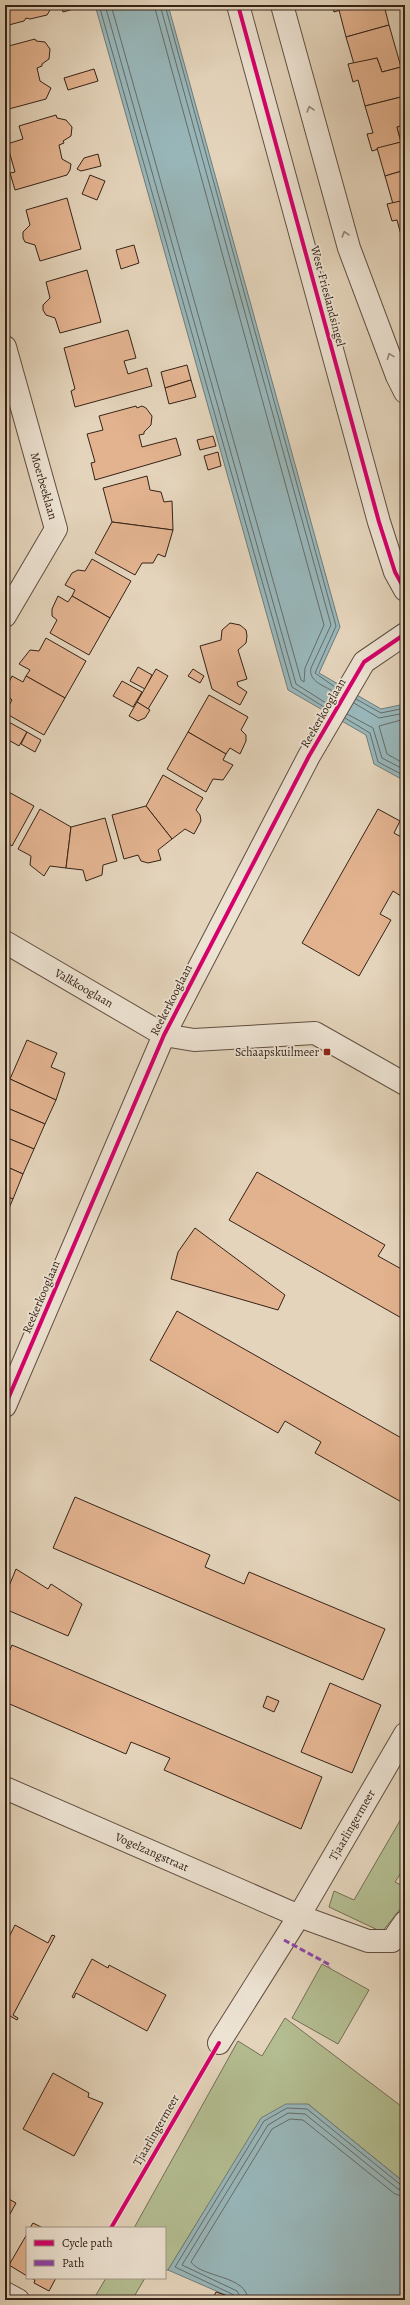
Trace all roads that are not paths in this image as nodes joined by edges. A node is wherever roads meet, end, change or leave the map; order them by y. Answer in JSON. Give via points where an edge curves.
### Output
{"nodes":[{"id":1,"x":238,"y":5,"type":"edge"},
{"id":2,"x":282,"y":5,"type":"edge"},
{"id":3,"x":5,"y":347,"type":"edge"},
{"id":4,"x":405,"y":392,"type":"edge"},
{"id":5,"x":405,"y":590,"type":"edge"},
{"id":6,"x":5,"y":616,"type":"edge"},
{"id":7,"x":405,"y":634,"type":"edge"},
{"id":8,"x":5,"y":942,"type":"edge"},
{"id":9,"x":164,"y":1035,"type":"junction"},
{"id":10,"x":405,"y":1084,"type":"edge"},
{"id":11,"x":5,"y":1406,"type":"edge"},
{"id":12,"x":405,"y":1734,"type":"edge"},
{"id":13,"x":5,"y":1788,"type":"edge"},
{"id":14,"x":299,"y":1916,"type":"junction"},
{"id":15,"x":405,"y":1922,"type":"edge"},
{"id":16,"x":398,"y":1947,"type":"edge"},
{"id":17,"x":219,"y":2043,"type":"dead end"},
{"id":18,"x":5,"y":2292,"type":"edge"},
{"id":19,"x":18,"y":2300,"type":"edge"}],
"edges":[{"from":1,"to":5,"type":"street","name":"West-Frieslandsingel","via":[[379,522],[395,572]]},
{"from":4,"to":2,"type":"street","one_way":true,"via":[[349,248]]},
{"from":3,"to":6,"type":"street","name":"Moerbeeklaan","via":[[56,529]]},
{"from":7,"to":9,"type":"street","name":"Reekerkooglaan","via":[[364,662],[326,726]]},
{"from":8,"to":9,"type":"street","name":"Valkkooglaan"},
{"from":9,"to":10,"type":"street","via":[[194,1040],[315,1033]]},
{"from":9,"to":11,"type":"street","name":"Reekerkooglaan"},
{"from":12,"to":14,"type":"street","name":"Tjaarlingermeer"},
{"from":13,"to":14,"type":"street","name":"Vogelzangstraat"},
{"from":14,"to":16,"type":"street","via":[[368,1941]]},
{"from":14,"to":17,"type":"street","name":"Tjaarlingermeer"},
{"from":15,"to":16,"type":"street"},
{"from":18,"to":19,"type":"street"}]}
